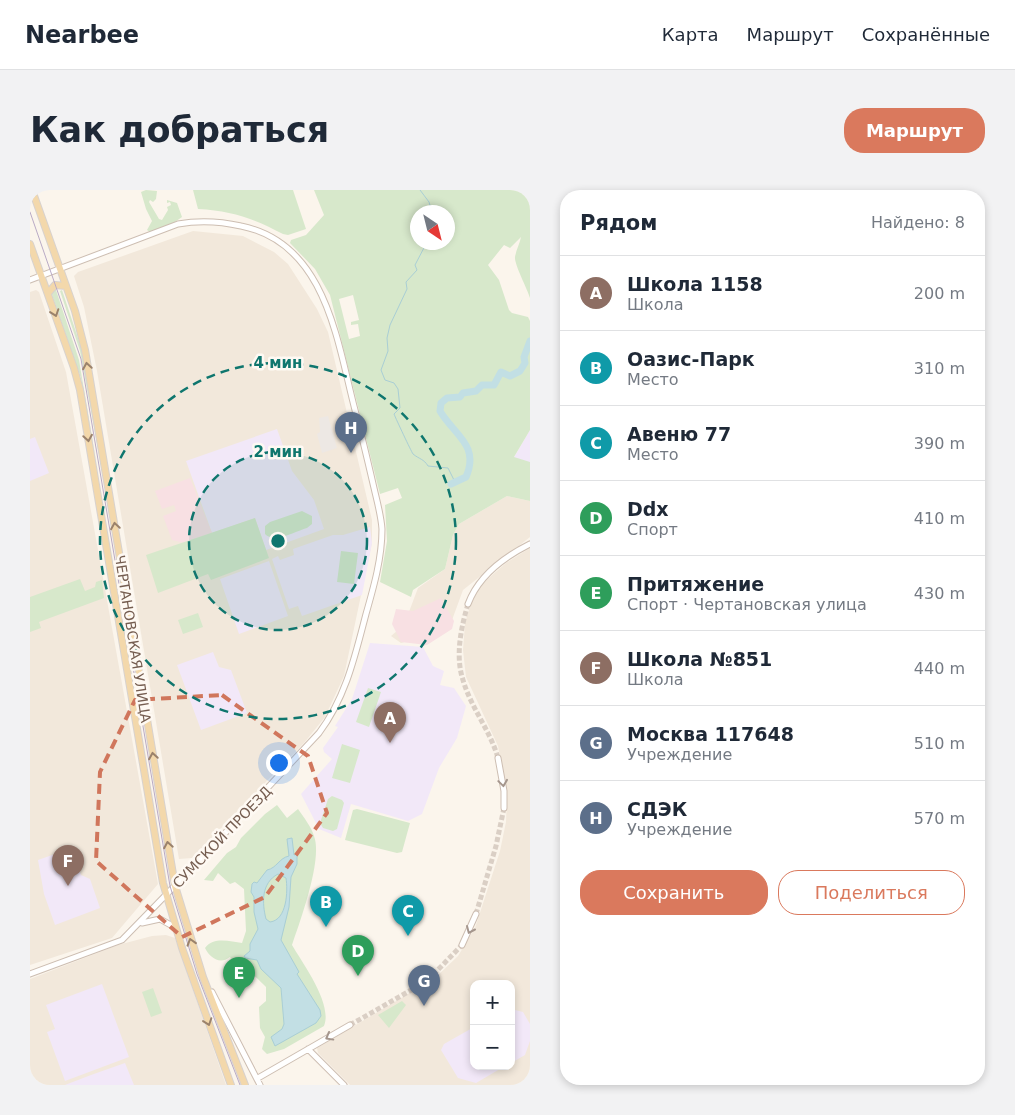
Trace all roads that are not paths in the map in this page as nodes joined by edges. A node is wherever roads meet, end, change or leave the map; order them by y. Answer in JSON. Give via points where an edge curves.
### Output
{"nodes":[{"id":1,"x":32,"y":190,"type":"edge"},
{"id":2,"x":30,"y":244,"type":"edge"},
{"id":3,"x":60,"y":269,"type":"junction"},
{"id":4,"x":42,"y":276,"type":"junction"},
{"id":5,"x":30,"y":280,"type":"edge"},
{"id":6,"x":66,"y":286,"type":"junction"},
{"id":7,"x":48,"y":293,"type":"junction"},
{"id":8,"x":530,"y":544,"type":"edge"},
{"id":9,"x":122,"y":574,"type":"junction"},
{"id":10,"x":111,"y":576,"type":"junction"},
{"id":11,"x":114,"y":596,"type":"junction"},
{"id":12,"x":126,"y":596,"type":"junction"},
{"id":13,"x":468,"y":604,"type":"tunnel mouth"},
{"id":14,"x":498,"y":758,"type":"tunnel mouth"},
{"id":15,"x":504,"y":808,"type":"tunnel mouth"},
{"id":16,"x":175,"y":886,"type":"junction"},
{"id":17,"x":166,"y":895,"type":"junction"},
{"id":18,"x":476,"y":914,"type":"tunnel mouth"},
{"id":19,"x":176,"y":928,"type":"junction"},
{"id":20,"x":132,"y":931,"type":"junction"},
{"id":21,"x":462,"y":945,"type":"tunnel mouth"},
{"id":22,"x":30,"y":974,"type":"edge"},
{"id":23,"x":202,"y":975,"type":"junction"},
{"id":24,"x":191,"y":976,"type":"junction"},
{"id":25,"x":350,"y":1025,"type":"tunnel mouth"},
{"id":26,"x":308,"y":1049,"type":"junction"},
{"id":27,"x":258,"y":1078,"type":"junction"},
{"id":28,"x":231,"y":1085,"type":"edge"},
{"id":29,"x":244,"y":1085,"type":"edge"},
{"id":30,"x":260,"y":1085,"type":"edge"},
{"id":31,"x":344,"y":1085,"type":"edge"}],
"edges":[{"from":1,"to":3,"type":"main road","name":"ЧЕРТАНОВСКАЯ УЛИЦА"},
{"from":2,"to":4,"type":"main road","name":"ЧЕРТАНОВСКАЯ УЛИЦА"},
{"from":3,"to":4,"type":"street","name":"СУМСКОЙ ПРОЕЗД"},
{"from":3,"to":6,"type":"main road","name":"ЧЕРТАНОВСКАЯ УЛИЦА"},
{"from":3,"to":16,"type":"street","name":"СУМСКОЙ ПРОЕЗД","via":[[178,224],[197,220],[248,227],[280,241],[308,271],[330,313],[380,514],[381,539],[376,576],[351,672],[333,713],[319,733]]},
{"from":4,"to":5,"type":"street","name":"СУМСКОЙ ПРОЕЗД"},
{"from":4,"to":7,"type":"main road","name":"ЧЕРТАНОВСКАЯ УЛИЦА"},
{"from":6,"to":7,"type":"main road","via":[[56,284]]},
{"from":9,"to":6,"type":"main road","name":"ЧЕРТАНОВСКАЯ УЛИЦА","one_way":true,"via":[[85,350]]},
{"from":7,"to":10,"type":"main road","name":"ЧЕРТАНОВСКАЯ УЛИЦА","one_way":true,"via":[[80,390]]},
{"from":8,"to":13,"type":"street","via":[[482,579]]},
{"from":9,"to":10,"type":"main road","via":[[118,578]]},
{"from":9,"to":12,"type":"main road","name":"ЧЕРТАНОВСКАЯ УЛИЦА"},
{"from":10,"to":11,"type":"main road","name":"ЧЕРТАНОВСКАЯ УЛИЦА"},
{"from":11,"to":12,"type":"main road","via":[[120,591]]},
{"from":11,"to":17,"type":"main road","name":"ЧЕРТАНОВСКАЯ УЛИЦА"},
{"from":16,"to":12,"type":"main road","name":"ЧЕРТАНОВСКАЯ УЛИЦА","one_way":true},
{"from":14,"to":15,"type":"street","one_way":true},
{"from":16,"to":17,"type":"street","name":"СУМСКОЙ ПРОЕЗД"},
{"from":23,"to":16,"type":"main road","name":"ЧЕРТАНОВСКАЯ УЛИЦА","one_way":true},
{"from":17,"to":19,"type":"main road","name":"ЧЕРТАНОВСКАЯ УЛИЦА"},
{"from":17,"to":20,"type":"street","name":"СУМСКОЙ ПРОЕЗД"},
{"from":18,"to":21,"type":"street","one_way":true},
{"from":19,"to":20,"type":"street","via":[[155,919]]},
{"from":19,"to":24,"type":"main road","name":"ЧЕРТАНОВСКАЯ УЛИЦА"},
{"from":20,"to":22,"type":"street","name":"СУМСКОЙ ПРОЕЗД","via":[[115,943]]},
{"from":23,"to":24,"type":"street"},
{"from":23,"to":27,"type":"street"},
{"from":23,"to":29,"type":"main road","name":"ЧЕРТАНОВСКАЯ УЛИЦА"},
{"from":24,"to":28,"type":"main road","name":"ЧЕРТАНОВСКАЯ УЛИЦА","one_way":true},
{"from":25,"to":26,"type":"street","one_way":true},
{"from":26,"to":27,"type":"street"},
{"from":26,"to":31,"type":"street"},
{"from":27,"to":30,"type":"street"}]}
